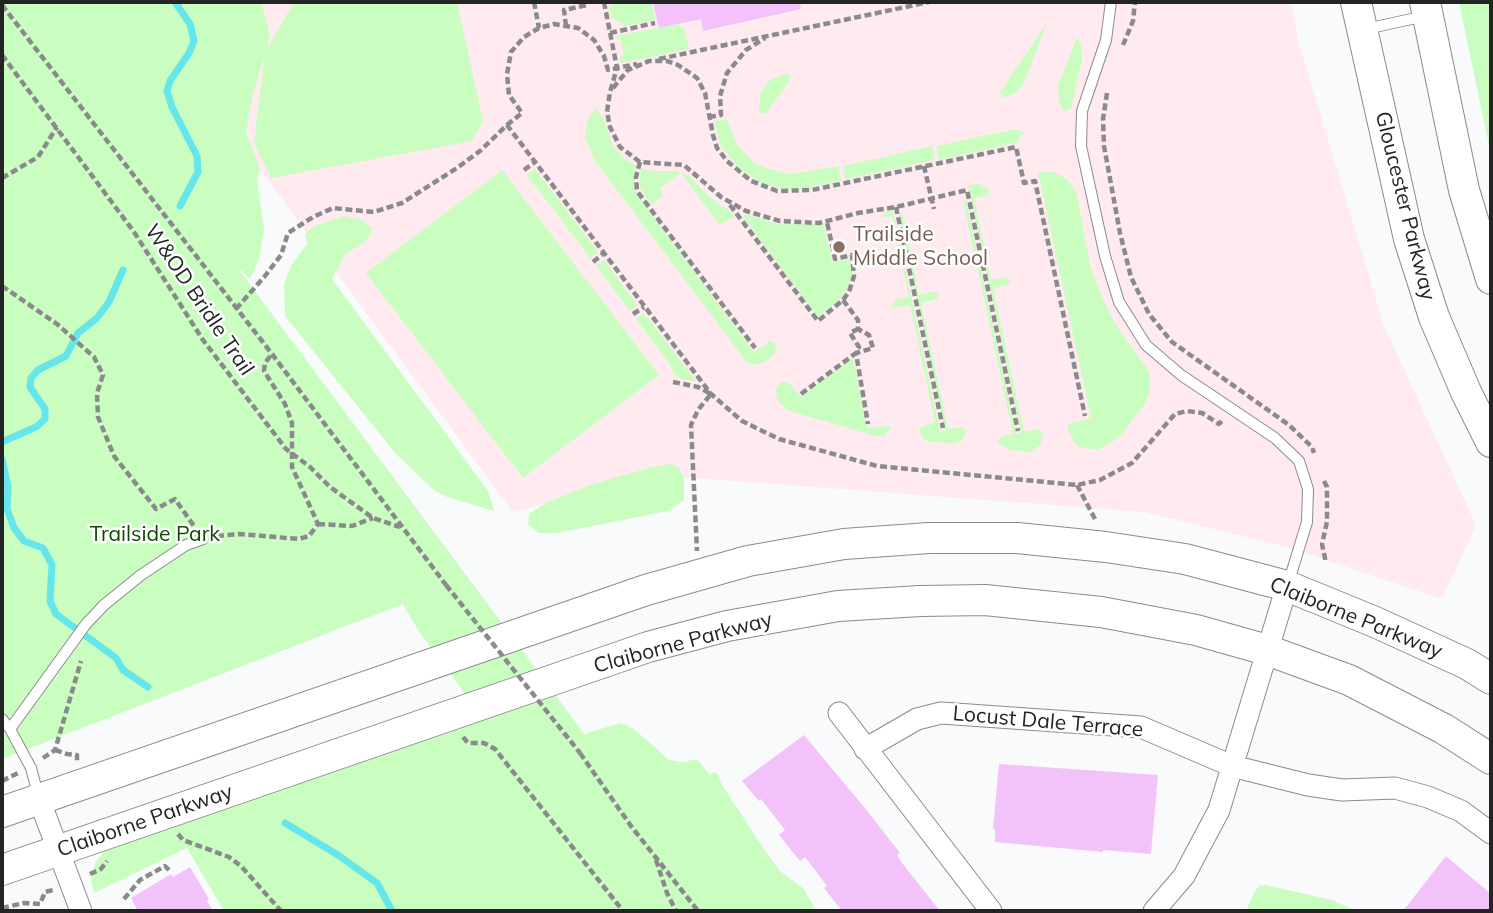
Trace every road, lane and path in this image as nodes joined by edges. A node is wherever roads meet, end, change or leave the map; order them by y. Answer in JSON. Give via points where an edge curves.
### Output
{"nodes":[{"id":1,"x":534,"y":2,"type":"edge"},
{"id":2,"x":586,"y":2,"type":"edge"},
{"id":3,"x":604,"y":2,"type":"edge"},
{"id":4,"x":929,"y":2,"type":"edge"},
{"id":5,"x":1111,"y":2,"type":"edge"},
{"id":6,"x":1135,"y":2,"type":"edge"},
{"id":7,"x":2,"y":5,"type":"edge"},
{"id":8,"x":1427,"y":9,"type":"edge"},
{"id":9,"x":1359,"y":16,"type":"edge"},
{"id":10,"x":655,"y":23,"type":"dead end"},
{"id":11,"x":566,"y":26,"type":"junction"},
{"id":12,"x":539,"y":28,"type":"junction"},
{"id":13,"x":610,"y":33,"type":"junction"},
{"id":14,"x":770,"y":36,"type":"junction"},
{"id":15,"x":1121,"y":51,"type":"dead end"},
{"id":16,"x":2,"y":55,"type":"edge"},
{"id":17,"x":649,"y":61,"type":"junction"},
{"id":18,"x":617,"y":68,"type":"junction"},
{"id":19,"x":1108,"y":88,"type":"dead end"},
{"id":20,"x":610,"y":92,"type":"junction"},
{"id":21,"x":709,"y":117,"type":"junction"},
{"id":22,"x":507,"y":125,"type":"junction"},
{"id":23,"x":57,"y":127,"type":"junction"},
{"id":24,"x":535,"y":162,"type":"junction"},
{"id":25,"x":640,"y":162,"type":"junction"},
{"id":26,"x":925,"y":166,"type":"junction"},
{"id":27,"x":524,"y":170,"type":"dead end"},
{"id":28,"x":2,"y":178,"type":"edge"},
{"id":29,"x":931,"y":198,"type":"junction"},
{"id":30,"x":728,"y":202,"type":"junction"},
{"id":31,"x":896,"y":207,"type":"junction"},
{"id":32,"x":934,"y":209,"type":"dead end"},
{"id":33,"x":827,"y":222,"type":"junction"},
{"id":34,"x":604,"y":253,"type":"junction"},
{"id":35,"x":593,"y":262,"type":"dead end"},
{"id":36,"x":1491,"y":279,"type":"edge"},
{"id":37,"x":2,"y":286,"type":"edge"},
{"id":38,"x":843,"y":300,"type":"junction"},
{"id":39,"x":644,"y":306,"type":"junction"},
{"id":40,"x":236,"y":309,"type":"junction"},
{"id":41,"x":634,"y":314,"type":"dead end"},
{"id":42,"x":858,"y":329,"type":"junction"},
{"id":43,"x":755,"y":348,"type":"dead end"},
{"id":44,"x":856,"y":353,"type":"junction"},
{"id":45,"x":272,"y":354,"type":"junction"},
{"id":46,"x":673,"y":382,"type":"dead end"},
{"id":47,"x":712,"y":394,"type":"junction"},
{"id":48,"x":801,"y":394,"type":"dead end"},
{"id":49,"x":1246,"y":395,"type":"junction"},
{"id":50,"x":1232,"y":411,"type":"junction"},
{"id":51,"x":1085,"y":416,"type":"dead end"},
{"id":52,"x":868,"y":424,"type":"dead end"},
{"id":53,"x":943,"y":428,"type":"dead end"},
{"id":54,"x":1018,"y":432,"type":"dead end"},
{"id":55,"x":1491,"y":442,"type":"edge"},
{"id":56,"x":293,"y":453,"type":"junction"},
{"id":57,"x":1316,"y":457,"type":"dead end"},
{"id":58,"x":1323,"y":477,"type":"dead end"},
{"id":59,"x":1077,"y":485,"type":"junction"},
{"id":60,"x":373,"y":518,"type":"junction"},
{"id":61,"x":1096,"y":521,"type":"dead end"},
{"id":62,"x":318,"y":524,"type":"junction"},
{"id":63,"x":401,"y":527,"type":"junction"},
{"id":64,"x":203,"y":538,"type":"junction"},
{"id":65,"x":697,"y":551,"type":"dead end"},
{"id":66,"x":1326,"y":563,"type":"dead end"},
{"id":67,"x":1287,"y":586,"type":"junction"},
{"id":68,"x":1267,"y":650,"type":"junction"},
{"id":69,"x":83,"y":657,"type":"dead end"},
{"id":70,"x":1491,"y":679,"type":"edge"},
{"id":71,"x":839,"y":713,"type":"dead end"},
{"id":72,"x":2,"y":719,"type":"edge"},
{"id":73,"x":10,"y":729,"type":"junction"},
{"id":74,"x":460,"y":734,"type":"dead end"},
{"id":75,"x":866,"y":749,"type":"junction"},
{"id":76,"x":1491,"y":759,"type":"edge"},
{"id":77,"x":1233,"y":766,"type":"junction"},
{"id":78,"x":30,"y":768,"type":"junction"},
{"id":79,"x":2,"y":781,"type":"edge"},
{"id":80,"x":39,"y":799,"type":"junction"},
{"id":81,"x":2,"y":812,"type":"edge"},
{"id":82,"x":176,"y":832,"type":"dead end"},
{"id":83,"x":1491,"y":833,"type":"edge"},
{"id":84,"x":59,"y":850,"type":"junction"},
{"id":85,"x":115,"y":853,"type":"dead end"},
{"id":86,"x":654,"y":854,"type":"junction"},
{"id":87,"x":2,"y":870,"type":"edge"},
{"id":88,"x":169,"y":870,"type":"dead end"},
{"id":89,"x":70,"y":884,"type":"junction"},
{"id":90,"x":124,"y":899,"type":"dead end"},
{"id":91,"x":2,"y":908,"type":"edge"},
{"id":92,"x":81,"y":911,"type":"edge"},
{"id":93,"x":281,"y":911,"type":"edge"},
{"id":94,"x":623,"y":911,"type":"edge"},
{"id":95,"x":676,"y":911,"type":"edge"},
{"id":96,"x":698,"y":911,"type":"edge"},
{"id":97,"x":991,"y":911,"type":"edge"},
{"id":98,"x":1154,"y":911,"type":"edge"}],
"edges":[{"from":1,"to":12,"type":"path"},
{"from":2,"to":11,"type":"path","via":[[564,10]]},
{"from":3,"to":13,"type":"path"},
{"from":4,"to":14,"type":"path"},
{"from":5,"to":50,"type":"lane","via":[[1106,40],[1082,111],[1081,146],[1105,256],[1119,302],[1146,345]]},
{"from":6,"to":15,"type":"path"},
{"from":7,"to":40,"type":"path"},
{"from":8,"to":9,"type":"lane"},
{"from":8,"to":36,"type":"main road","via":[[1464,190]]},
{"from":9,"to":55,"type":"main road","name":"Gloucester Parkway","via":[[1409,239],[1434,317]]},
{"from":10,"to":13,"type":"path"},
{"from":11,"to":12,"type":"path"},
{"from":11,"to":18,"type":"path","via":[[578,28],[594,40],[608,70]]},
{"from":12,"to":22,"type":"path","via":[[511,52],[509,95],[522,113]]},
{"from":13,"to":18,"type":"path"},
{"from":14,"to":17,"type":"path"},
{"from":14,"to":21,"type":"path","via":[[736,60],[722,84],[721,115]]},
{"from":16,"to":23,"type":"path","name":"W&OD Bridle Trail"},
{"from":17,"to":18,"type":"path"},
{"from":17,"to":20,"type":"path","via":[[628,70]]},
{"from":17,"to":21,"type":"path","via":[[667,61],[697,78]]},
{"from":18,"to":20,"type":"path"},
{"from":19,"to":49,"type":"path","via":[[1104,146],[1132,277],[1149,314],[1172,342]]},
{"from":20,"to":25,"type":"path","via":[[610,127],[620,146]]},
{"from":21,"to":26,"type":"path","via":[[717,148],[727,161],[751,181],[777,191],[812,190]]},
{"from":22,"to":24,"type":"path"},
{"from":22,"to":40,"type":"path","via":[[480,151],[402,203],[374,212],[333,208],[288,233],[281,255]]},
{"from":23,"to":28,"type":"path","via":[[38,157]]},
{"from":23,"to":56,"type":"path","name":"W&OD Bridle Trail","via":[[134,232],[203,340]]},
{"from":24,"to":27,"type":"path"},
{"from":24,"to":34,"type":"path"},
{"from":25,"to":30,"type":"path","via":[[684,165]]},
{"from":25,"to":43,"type":"path","via":[[637,191]]},
{"from":26,"to":29,"type":"path"},
{"from":26,"to":51,"type":"path","via":[[1016,147],[1024,183],[1035,181]]},
{"from":29,"to":31,"type":"path"},
{"from":29,"to":32,"type":"path"},
{"from":29,"to":54,"type":"path","via":[[967,190]]},
{"from":30,"to":33,"type":"path","via":[[780,221]]},
{"from":30,"to":38,"type":"path","via":[[818,321]]},
{"from":31,"to":33,"type":"path"},
{"from":31,"to":53,"type":"path"},
{"from":33,"to":38,"type":"path","via":[[835,259],[852,255],[855,267],[853,284]]},
{"from":34,"to":35,"type":"path"},
{"from":34,"to":39,"type":"path"},
{"from":37,"to":64,"type":"path","via":[[94,357],[103,375],[97,393],[98,417],[114,456],[156,509],[175,499]]},
{"from":38,"to":42,"type":"path","via":[[858,320]]},
{"from":39,"to":41,"type":"path"},
{"from":39,"to":47,"type":"path"},
{"from":40,"to":45,"type":"path"},
{"from":42,"to":44,"type":"path","via":[[850,333],[859,347]]},
{"from":42,"to":44,"type":"path","via":[[869,335],[873,348]]},
{"from":44,"to":48,"type":"path"},
{"from":44,"to":52,"type":"path"},
{"from":45,"to":56,"type":"path","via":[[264,371],[292,423]]},
{"from":45,"to":63,"type":"path"},
{"from":46,"to":47,"type":"path"},
{"from":47,"to":59,"type":"path","via":[[742,421],[779,439],[877,466]]},
{"from":47,"to":65,"type":"path","via":[[691,425]]},
{"from":49,"to":50,"type":"path"},
{"from":49,"to":57,"type":"path","via":[[1289,425]]},
{"from":50,"to":59,"type":"path","via":[[1219,424],[1202,413],[1175,414],[1132,463],[1100,480]]},
{"from":50,"to":67,"type":"lane","via":[[1275,438],[1299,461],[1308,489],[1307,522]]},
{"from":56,"to":60,"type":"path","name":"W&OD Bridle Trail"},
{"from":56,"to":62,"type":"path","via":[[292,467]]},
{"from":58,"to":66,"type":"path","via":[[1327,487],[1322,544]]},
{"from":59,"to":61,"type":"path"},
{"from":60,"to":62,"type":"path","via":[[352,526]]},
{"from":60,"to":63,"type":"path","name":"W&OD Bridle Trail"},
{"from":62,"to":64,"type":"path","via":[[309,536],[299,539],[240,534]]},
{"from":63,"to":86,"type":"path","bridge":true},
{"from":64,"to":73,"type":"lane","via":[[141,575],[104,605]]},
{"from":67,"to":68,"type":"street"},
{"from":67,"to":70,"type":"main road","name":"Claiborne Parkway","via":[[1375,622]]},
{"from":67,"to":80,"type":"main road","name":"Claiborne Parkway","via":[[1185,559],[1017,538],[844,544],[748,561],[646,590]]},
{"from":68,"to":76,"type":"main road","name":"Claiborne Parkway","via":[[1349,680]]},
{"from":68,"to":77,"type":"street"},
{"from":68,"to":84,"type":"main road","name":"Claiborne Parkway","via":[[1196,630],[1101,612],[985,600],[838,606],[727,626],[648,648]]},
{"from":69,"to":78,"type":"path","via":[[55,750]]},
{"from":71,"to":75,"type":"street"},
{"from":72,"to":73,"type":"lane"},
{"from":73,"to":78,"type":"lane"},
{"from":74,"to":94,"type":"path","via":[[468,743],[484,743],[495,750]]},
{"from":75,"to":77,"type":"street","name":"Locust Dale Terrace","via":[[917,719],[941,713],[1141,727]]},
{"from":75,"to":97,"type":"street"},
{"from":77,"to":83,"type":"street","name":"Locust Dale Terrace","via":[[1342,790],[1395,788],[1461,811]]},
{"from":77,"to":98,"type":"street","via":[[1219,810],[1184,876]]},
{"from":78,"to":79,"type":"path"},
{"from":78,"to":80,"type":"lane"},
{"from":80,"to":81,"type":"main road","name":"Claiborne Parkway"},
{"from":80,"to":84,"type":"street"},
{"from":82,"to":93,"type":"path","via":[[183,840],[241,866]]},
{"from":84,"to":87,"type":"main road","name":"Claiborne Parkway"},
{"from":84,"to":89,"type":"street"},
{"from":85,"to":89,"type":"path","via":[[101,869]]},
{"from":86,"to":95,"type":"path"},
{"from":86,"to":96,"type":"path"},
{"from":88,"to":90,"type":"path","via":[[165,866],[140,880]]},
{"from":89,"to":91,"type":"path","via":[[45,892],[40,904]]},
{"from":89,"to":92,"type":"street"}]}
